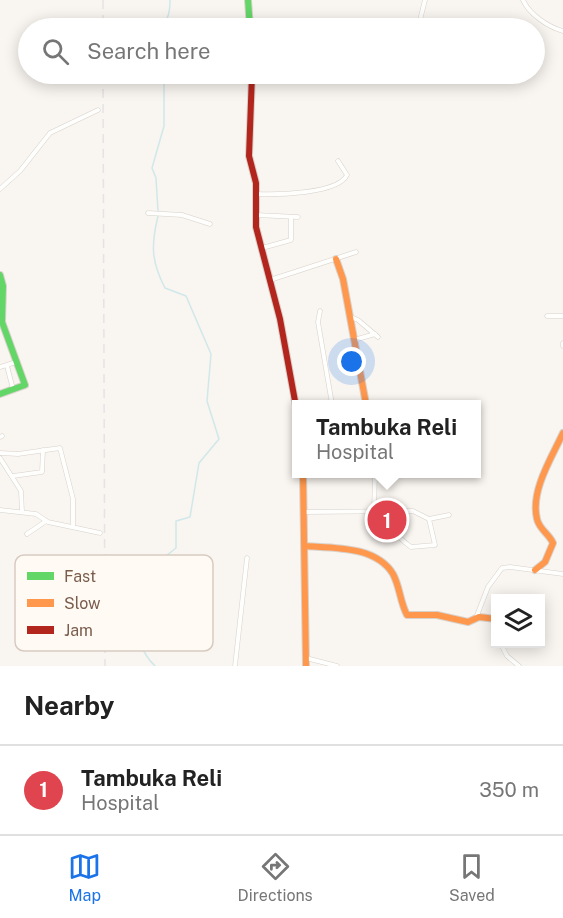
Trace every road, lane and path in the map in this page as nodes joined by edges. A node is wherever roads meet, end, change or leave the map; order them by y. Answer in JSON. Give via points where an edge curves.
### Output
{"nodes":[{"id":1,"x":248,"y":0,"type":"edge"},
{"id":2,"x":425,"y":0,"type":"edge"},
{"id":3,"x":523,"y":0,"type":"edge"},
{"id":4,"x":249,"y":18,"type":"edge"},
{"id":5,"x":420,"y":18,"type":"edge"},
{"id":6,"x":539,"y":18,"type":"edge"},
{"id":7,"x":545,"y":22,"type":"edge"},
{"id":8,"x":563,"y":31,"type":"edge"},
{"id":9,"x":252,"y":84,"type":"edge"},
{"id":10,"x":98,"y":110,"type":"dead end"},
{"id":11,"x":338,"y":161,"type":"dead end"},
{"id":12,"x":0,"y":189,"type":"edge"},
{"id":13,"x":256,"y":194,"type":"junction"},
{"id":14,"x":147,"y":213,"type":"dead end"},
{"id":15,"x":256,"y":216,"type":"junction"},
{"id":16,"x":291,"y":217,"type":"junction"},
{"id":17,"x":298,"y":218,"type":"dead end"},
{"id":18,"x":210,"y":224,"type":"dead end"},
{"id":19,"x":261,"y":248,"type":"junction"},
{"id":20,"x":356,"y":252,"type":"dead end"},
{"id":21,"x":336,"y":259,"type":"junction"},
{"id":22,"x":0,"y":275,"type":"edge"},
{"id":23,"x":270,"y":280,"type":"junction"},
{"id":24,"x":1,"y":309,"type":"edge"},
{"id":25,"x":320,"y":312,"type":"dead end"},
{"id":26,"x":548,"y":316,"type":"dead end"},
{"id":27,"x":563,"y":316,"type":"edge"},
{"id":28,"x":351,"y":317,"type":"junction"},
{"id":29,"x":1,"y":319,"type":"edge"},
{"id":30,"x":354,"y":340,"type":"junction"},
{"id":31,"x":17,"y":362,"type":"junction"},
{"id":32,"x":7,"y":366,"type":"junction"},
{"id":33,"x":0,"y":367,"type":"edge"},
{"id":34,"x":13,"y":390,"type":"junction"},
{"id":35,"x":0,"y":394,"type":"edge"},
{"id":36,"x":295,"y":400,"type":"edge"},
{"id":37,"x":331,"y":400,"type":"edge"},
{"id":38,"x":365,"y":400,"type":"edge"},
{"id":39,"x":563,"y":433,"type":"edge"},
{"id":40,"x":43,"y":450,"type":"junction"},
{"id":41,"x":0,"y":453,"type":"edge"},
{"id":42,"x":0,"y":458,"type":"edge"},
{"id":43,"x":13,"y":476,"type":"junction"},
{"id":44,"x":303,"y":478,"type":"edge"},
{"id":45,"x":375,"y":478,"type":"edge"},
{"id":46,"x":0,"y":510,"type":"edge"},
{"id":47,"x":22,"y":512,"type":"junction"},
{"id":48,"x":373,"y":512,"type":"junction"},
{"id":49,"x":304,"y":513,"type":"junction"},
{"id":50,"x":450,"y":515,"type":"dead end"},
{"id":51,"x":429,"y":519,"type":"junction"},
{"id":52,"x":46,"y":521,"type":"junction"},
{"id":53,"x":73,"y":527,"type":"junction"},
{"id":54,"x":100,"y":533,"type":"dead end"},
{"id":55,"x":27,"y":534,"type":"dead end"},
{"id":56,"x":305,"y":546,"type":"junction"},
{"id":57,"x":247,"y":558,"type":"dead end"},
{"id":58,"x":534,"y":570,"type":"junction"},
{"id":59,"x":563,"y":574,"type":"edge"},
{"id":60,"x":476,"y":619,"type":"junction"},
{"id":61,"x":491,"y":619,"type":"edge"},
{"id":62,"x":503,"y":648,"type":"edge"},
{"id":63,"x":305,"y":658,"type":"junction"},
{"id":64,"x":235,"y":666,"type":"edge"},
{"id":65,"x":306,"y":666,"type":"edge"},
{"id":66,"x":337,"y":666,"type":"edge"},
{"id":67,"x":519,"y":666,"type":"edge"}],
"edges":[{"from":1,"to":4,"type":"street"},
{"from":2,"to":5,"type":"street"},
{"from":3,"to":6,"type":"street"},
{"from":7,"to":8,"type":"street"},
{"from":9,"to":13,"type":"street","via":[[249,156]]},
{"from":10,"to":12,"type":"street","via":[[48,136]]},
{"from":11,"to":13,"type":"street","via":[[347,174],[338,183],[294,195]]},
{"from":13,"to":15,"type":"street"},
{"from":14,"to":18,"type":"street","via":[[182,215]]},
{"from":15,"to":16,"type":"street"},
{"from":15,"to":19,"type":"street"},
{"from":16,"to":17,"type":"street"},
{"from":16,"to":19,"type":"street","via":[[291,240]]},
{"from":19,"to":23,"type":"street"},
{"from":20,"to":21,"type":"street"},
{"from":21,"to":23,"type":"street"},
{"from":21,"to":28,"type":"street"},
{"from":22,"to":24,"type":"street","via":[[5,289]]},
{"from":23,"to":36,"type":"street"},
{"from":24,"to":29,"type":"street"},
{"from":25,"to":37,"type":"street","via":[[318,322]]},
{"from":26,"to":27,"type":"street"},
{"from":28,"to":30,"type":"street"},
{"from":28,"to":30,"type":"street","via":[[376,335]]},
{"from":29,"to":31,"type":"street"},
{"from":30,"to":38,"type":"street"},
{"from":31,"to":32,"type":"street"},
{"from":31,"to":34,"type":"street","via":[[25,385]]},
{"from":32,"to":33,"type":"street"},
{"from":32,"to":34,"type":"street"},
{"from":34,"to":35,"type":"street"},
{"from":39,"to":58,"type":"street","via":[[541,485],[536,508],[537,521],[553,543],[545,562]]},
{"from":40,"to":41,"type":"street"},
{"from":40,"to":43,"type":"street","via":[[42,472]]},
{"from":40,"to":53,"type":"street","via":[[61,450],[73,499]]},
{"from":42,"to":43,"type":"street"},
{"from":43,"to":47,"type":"street","via":[[21,490]]},
{"from":44,"to":49,"type":"street"},
{"from":45,"to":48,"type":"street"},
{"from":46,"to":47,"type":"street"},
{"from":47,"to":52,"type":"street","via":[[36,514]]},
{"from":48,"to":49,"type":"street"},
{"from":48,"to":51,"type":"street","via":[[413,511]]},
{"from":48,"to":51,"type":"street","via":[[376,524],[403,537],[411,547],[435,545]]},
{"from":49,"to":56,"type":"street"},
{"from":50,"to":51,"type":"street"},
{"from":52,"to":53,"type":"street"},
{"from":52,"to":55,"type":"street"},
{"from":53,"to":54,"type":"street"},
{"from":56,"to":60,"type":"street","via":[[347,551],[377,560],[390,570],[407,615],[437,615],[468,622]]},
{"from":56,"to":63,"type":"street"},
{"from":57,"to":64,"type":"street"},
{"from":58,"to":59,"type":"street"},
{"from":58,"to":60,"type":"street","via":[[510,567],[499,571]]},
{"from":60,"to":61,"type":"street"},
{"from":62,"to":67,"type":"street"},
{"from":63,"to":65,"type":"street"},
{"from":63,"to":66,"type":"street"}]}
